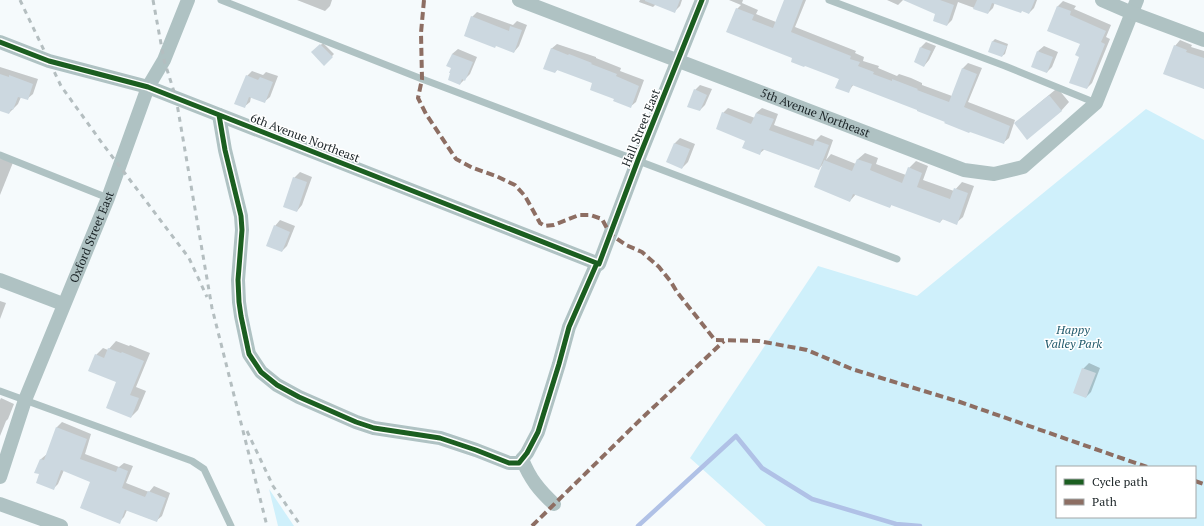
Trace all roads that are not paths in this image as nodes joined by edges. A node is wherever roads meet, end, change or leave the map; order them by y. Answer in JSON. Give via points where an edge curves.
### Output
{"nodes":[{"id":1,"x":188,"y":0,"type":"edge"},
{"id":2,"x":221,"y":0,"type":"edge"},
{"id":3,"x":519,"y":0,"type":"edge"},
{"id":4,"x":702,"y":0,"type":"edge"},
{"id":5,"x":829,"y":0,"type":"edge"},
{"id":6,"x":1102,"y":0,"type":"edge"},
{"id":7,"x":1134,"y":6,"type":"edge"},
{"id":8,"x":1204,"y":40,"type":"edge"},
{"id":9,"x":0,"y":42,"type":"edge"},
{"id":10,"x":678,"y":61,"type":"junction"},
{"id":11,"x":148,"y":87,"type":"junction"},
{"id":12,"x":1096,"y":103,"type":"junction"},
{"id":13,"x":219,"y":115,"type":"junction"},
{"id":14,"x":0,"y":155,"type":"edge"},
{"id":15,"x":638,"y":160,"type":"junction"},
{"id":16,"x":108,"y":198,"type":"junction"},
{"id":17,"x":897,"y":259,"type":"dead end"},
{"id":18,"x":598,"y":263,"type":"junction"},
{"id":19,"x":0,"y":280,"type":"edge"},
{"id":20,"x":63,"y":304,"type":"junction"},
{"id":21,"x":0,"y":390,"type":"edge"},
{"id":22,"x":25,"y":400,"type":"junction"},
{"id":23,"x":522,"y":459,"type":"junction"},
{"id":24,"x":0,"y":477,"type":"edge"},
{"id":25,"x":0,"y":504,"type":"edge"},
{"id":26,"x":554,"y":504,"type":"dead end"},
{"id":27,"x":61,"y":526,"type":"edge"},
{"id":28,"x":231,"y":526,"type":"edge"}],
"edges":[{"from":1,"to":11,"type":"street","name":"Oxford Street East","via":[[164,60]]},
{"from":2,"to":15,"type":"lane"},
{"from":3,"to":10,"type":"street","name":"5th Avenue Northeast"},
{"from":4,"to":10,"type":"street","name":"Hall Street East"},
{"from":5,"to":12,"type":"lane"},
{"from":6,"to":7,"type":"street"},
{"from":7,"to":8,"type":"street"},
{"from":7,"to":12,"type":"street"},
{"from":9,"to":11,"type":"street","name":"6th Avenue Northeast","via":[[49,61]]},
{"from":10,"to":12,"type":"street","name":"5th Avenue Northeast","via":[[964,170],[994,174],[1024,167]]},
{"from":10,"to":15,"type":"street","name":"Hall Street East"},
{"from":11,"to":13,"type":"street","name":"6th Avenue Northeast"},
{"from":11,"to":16,"type":"street","name":"Oxford Street East"},
{"from":13,"to":18,"type":"street","name":"6th Avenue Northeast"},
{"from":13,"to":23,"type":"street","via":[[241,216],[238,280],[240,309],[249,354],[261,372],[276,385],[356,422],[374,428],[440,438],[509,463],[519,463]]},
{"from":14,"to":16,"type":"lane"},
{"from":15,"to":17,"type":"lane"},
{"from":15,"to":18,"type":"street","name":"Hall Street East"},
{"from":16,"to":20,"type":"street","name":"Oxford Street East"},
{"from":18,"to":23,"type":"street","name":"Hall Street East","via":[[569,327],[538,432]]},
{"from":19,"to":20,"type":"street"},
{"from":20,"to":22,"type":"street","name":"Oxford Street East"},
{"from":21,"to":22,"type":"lane"},
{"from":22,"to":24,"type":"street","name":"Oxford Street East"},
{"from":22,"to":28,"type":"lane","via":[[192,461],[204,469]]},
{"from":23,"to":26,"type":"street","via":[[540,491]]},
{"from":25,"to":27,"type":"street"}]}
